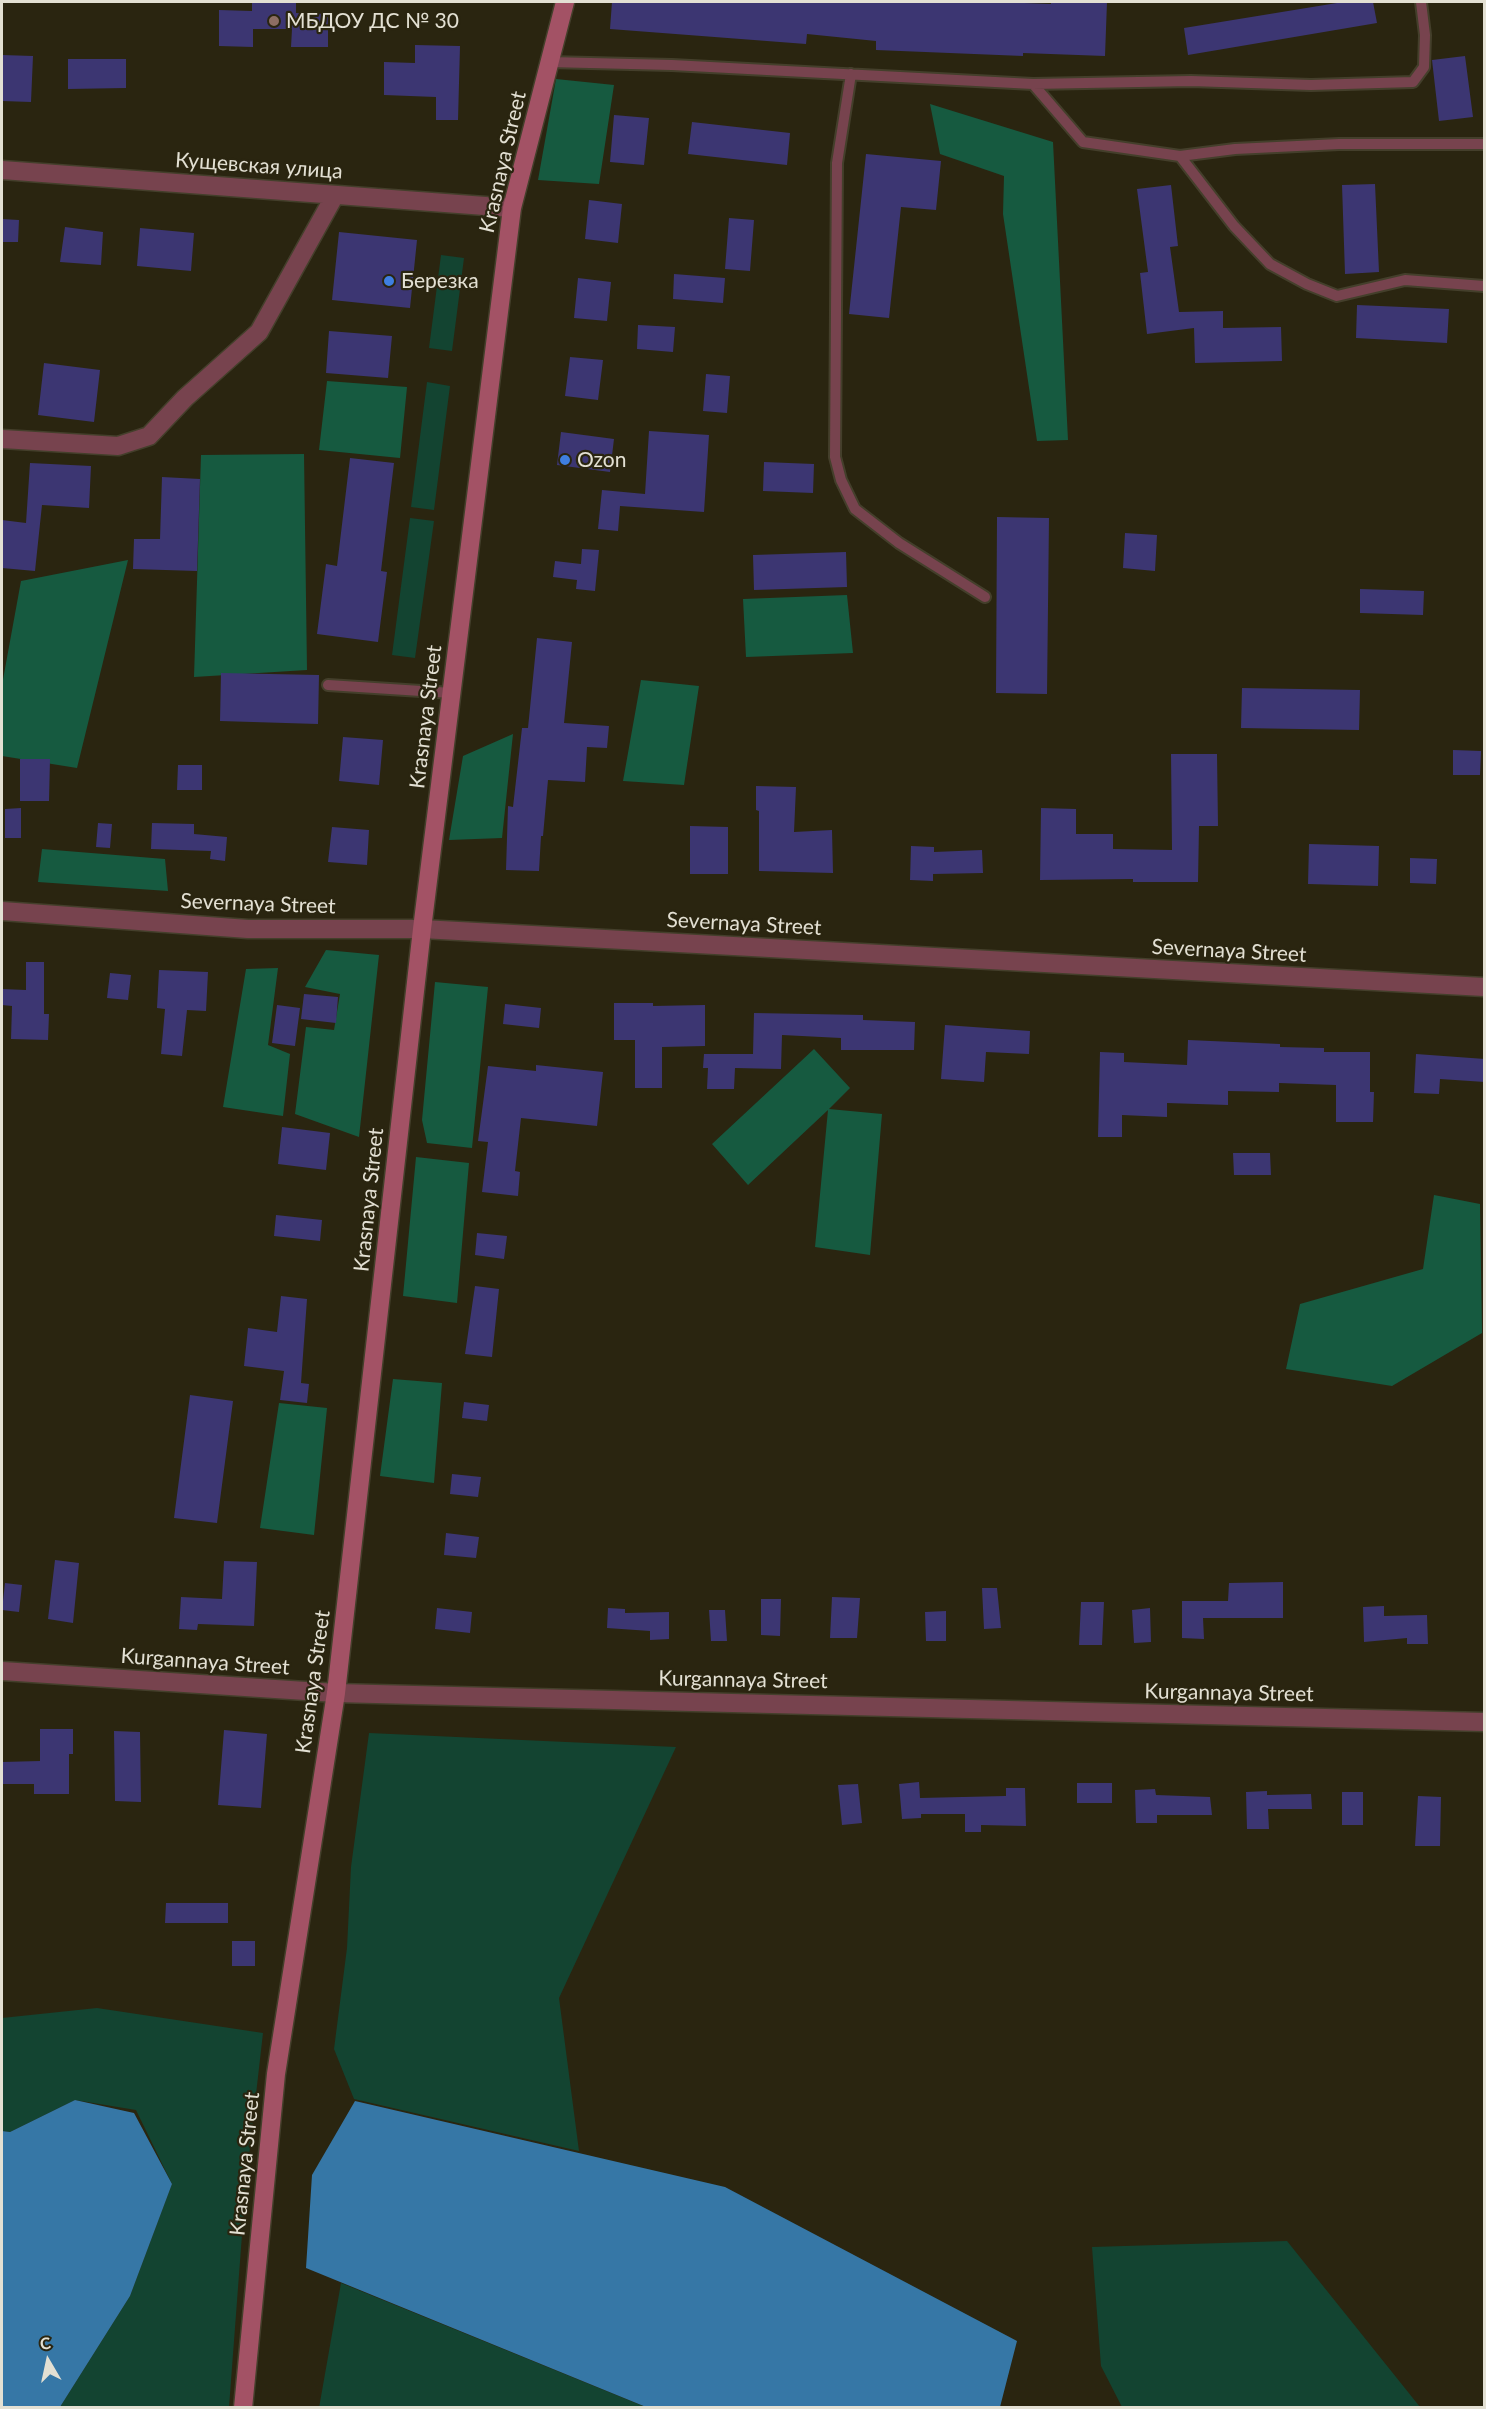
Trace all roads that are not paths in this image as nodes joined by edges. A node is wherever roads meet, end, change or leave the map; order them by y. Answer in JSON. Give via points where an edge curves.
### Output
{"nodes":[{"id":1,"x":565,"y":2,"type":"edge"},
{"id":2,"x":1421,"y":2,"type":"edge"},
{"id":3,"x":549,"y":62,"type":"junction"},
{"id":4,"x":851,"y":74,"type":"junction"},
{"id":5,"x":1033,"y":84,"type":"junction"},
{"id":6,"x":1485,"y":144,"type":"edge"},
{"id":7,"x":1180,"y":156,"type":"junction"},
{"id":8,"x":2,"y":170,"type":"edge"},
{"id":9,"x":335,"y":195,"type":"junction"},
{"id":10,"x":512,"y":208,"type":"junction"},
{"id":11,"x":1485,"y":286,"type":"edge"},
{"id":12,"x":2,"y":439,"type":"edge"},
{"id":13,"x":985,"y":597,"type":"dead end"},
{"id":14,"x":328,"y":685,"type":"dead end"},
{"id":15,"x":452,"y":693,"type":"junction"},
{"id":16,"x":2,"y":911,"type":"edge"},
{"id":17,"x":422,"y":929,"type":"junction"},
{"id":18,"x":1485,"y":987,"type":"edge"},
{"id":19,"x":2,"y":1671,"type":"edge"},
{"id":20,"x":336,"y":1693,"type":"junction"},
{"id":21,"x":1485,"y":1722,"type":"edge"},
{"id":22,"x":243,"y":2408,"type":"edge"}],
"edges":[{"from":1,"to":3,"type":"street","name":"Krasnaya Street"},
{"from":2,"to":5,"type":"lane","via":[[1424,67],[1413,82]]},
{"from":3,"to":4,"type":"lane"},
{"from":3,"to":10,"type":"street","name":"Krasnaya Street"},
{"from":4,"to":5,"type":"lane"},
{"from":4,"to":13,"type":"lane","via":[[837,163],[837,465],[855,509],[899,543]]},
{"from":5,"to":7,"type":"lane","via":[[1083,142]]},
{"from":6,"to":7,"type":"lane","via":[[1328,144],[1235,148]]},
{"from":7,"to":11,"type":"lane","via":[[1234,226],[1270,264],[1307,284],[1337,296],[1405,280]]},
{"from":8,"to":9,"type":"street","name":"Кущевская улица"},
{"from":9,"to":10,"type":"street","name":"Кущевская улица"},
{"from":9,"to":12,"type":"street","via":[[259,332],[149,436],[118,446]]},
{"from":10,"to":15,"type":"street","name":"Krasnaya Street"},
{"from":14,"to":15,"type":"lane"},
{"from":15,"to":17,"type":"street","name":"Krasnaya Street"},
{"from":16,"to":17,"type":"street","name":"Severnaya Street","via":[[248,929]]},
{"from":17,"to":18,"type":"street","name":"Severnaya Street"},
{"from":17,"to":20,"type":"street","name":"Krasnaya Street"},
{"from":19,"to":20,"type":"street","name":"Kurgannaya Street"},
{"from":20,"to":21,"type":"street","name":"Kurgannaya Street"},
{"from":20,"to":22,"type":"street","name":"Krasnaya Street","via":[[276,2074]]}]}
